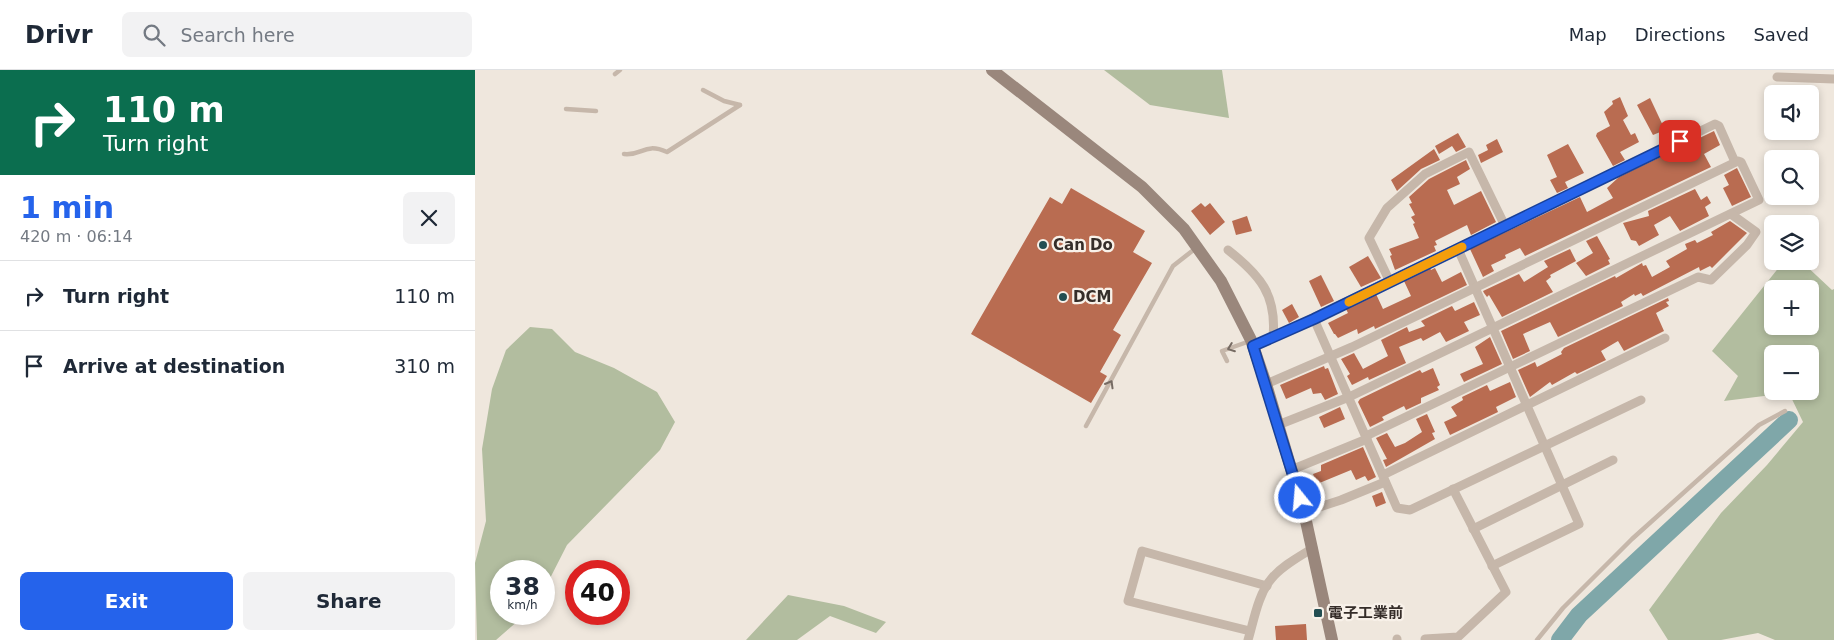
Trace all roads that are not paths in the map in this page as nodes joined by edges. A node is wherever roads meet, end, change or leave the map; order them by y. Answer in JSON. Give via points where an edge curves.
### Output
{"nodes":[{"id":1,"x":620,"y":70,"type":"edge"},
{"id":2,"x":992,"y":70,"type":"edge"},
{"id":3,"x":615,"y":74,"type":"dead end"},
{"id":4,"x":1777,"y":77,"type":"dead end"},
{"id":5,"x":1834,"y":79,"type":"edge"},
{"id":6,"x":703,"y":90,"type":"dead end"},
{"id":7,"x":566,"y":109,"type":"dead end"},
{"id":8,"x":596,"y":111,"type":"dead end"},
{"id":9,"x":624,"y":154,"type":"dead end"},
{"id":10,"x":1735,"y":162,"type":"junction"},
{"id":11,"x":1731,"y":214,"type":"junction"},
{"id":12,"x":1505,"y":226,"type":"junction"},
{"id":13,"x":1198,"y":246,"type":"junction"},
{"id":14,"x":1457,"y":249,"type":"junction"},
{"id":15,"x":1228,"y":250,"type":"dead end"},
{"id":16,"x":1390,"y":282,"type":"junction"},
{"id":17,"x":1474,"y":287,"type":"junction"},
{"id":18,"x":1314,"y":319,"type":"junction"},
{"id":19,"x":1492,"y":328,"type":"junction"},
{"id":20,"x":1273,"y":337,"type":"junction"},
{"id":21,"x":1665,"y":338,"type":"dead end"},
{"id":22,"x":1252,"y":343,"type":"junction"},
{"id":23,"x":1331,"y":357,"type":"junction"},
{"id":24,"x":1227,"y":361,"type":"dead end"},
{"id":25,"x":1509,"y":368,"type":"junction"},
{"id":26,"x":1266,"y":384,"type":"junction"},
{"id":27,"x":1349,"y":397,"type":"junction"},
{"id":28,"x":1641,"y":400,"type":"dead end"},
{"id":29,"x":1527,"y":406,"type":"junction"},
{"id":30,"x":1785,"y":411,"type":"dead end"},
{"id":31,"x":1277,"y":425,"type":"junction"},
{"id":32,"x":1086,"y":426,"type":"dead end"},
{"id":33,"x":1367,"y":438,"type":"junction"},
{"id":34,"x":1545,"y":446,"type":"junction"},
{"id":35,"x":1613,"y":460,"type":"dead end"},
{"id":36,"x":1291,"y":470,"type":"junction"},
{"id":37,"x":1384,"y":478,"type":"junction"},
{"id":38,"x":1562,"y":485,"type":"junction"},
{"id":39,"x":1453,"y":490,"type":"junction"},
{"id":40,"x":1304,"y":512,"type":"junction"},
{"id":41,"x":1473,"y":529,"type":"junction"},
{"id":42,"x":1313,"y":548,"type":"junction"},
{"id":43,"x":1492,"y":566,"type":"junction"},
{"id":44,"x":1267,"y":586,"type":"junction"},
{"id":45,"x":1249,"y":636,"type":"edge"},
{"id":46,"x":1332,"y":640,"type":"edge"},
{"id":47,"x":1425,"y":640,"type":"edge"},
{"id":48,"x":1537,"y":640,"type":"edge"}],
"edges":[{"from":1,"to":3,"type":"lane"},
{"from":2,"to":13,"type":"street","via":[[1142,187]]},
{"from":4,"to":5,"type":"street"},
{"from":6,"to":9,"type":"lane","via":[[739,105],[667,152],[645,148],[633,155]]},
{"from":7,"to":8,"type":"lane"},
{"from":10,"to":11,"type":"street","via":[[1741,162],[1759,200]]},
{"from":10,"to":12,"type":"street","via":[[1719,126],[1715,124]]},
{"from":10,"to":17,"type":"street"},
{"from":11,"to":19,"type":"street"},
{"from":11,"to":25,"type":"street","via":[[1756,232],[1711,280],[1698,277]]},
{"from":12,"to":14,"type":"street"},
{"from":12,"to":16,"type":"street","via":[[1471,153],[1461,156],[1425,174],[1387,208],[1369,238]]},
{"from":13,"to":22,"type":"street","via":[[1221,281]]},
{"from":32,"to":13,"type":"lane","one_way":true,"via":[[1173,266]]},
{"from":14,"to":16,"type":"street"},
{"from":14,"to":17,"type":"street"},
{"from":15,"to":20,"type":"street","via":[[1251,268],[1265,287],[1274,325]]},
{"from":16,"to":18,"type":"street"},
{"from":17,"to":19,"type":"street"},
{"from":17,"to":23,"type":"street"},
{"from":18,"to":20,"type":"street"},
{"from":18,"to":23,"type":"street"},
{"from":19,"to":25,"type":"street"},
{"from":19,"to":27,"type":"street"},
{"from":20,"to":22,"type":"street"},
{"from":21,"to":29,"type":"street"},
{"from":22,"to":24,"type":"lane","one_way":true,"via":[[1222,351]]},
{"from":22,"to":26,"type":"street"},
{"from":23,"to":26,"type":"street"},
{"from":23,"to":27,"type":"street"},
{"from":25,"to":29,"type":"street"},
{"from":25,"to":33,"type":"street"},
{"from":26,"to":31,"type":"street"},
{"from":27,"to":31,"type":"street"},
{"from":27,"to":33,"type":"street"},
{"from":28,"to":34,"type":"street"},
{"from":29,"to":34,"type":"street"},
{"from":29,"to":37,"type":"street"},
{"from":30,"to":48,"type":"lane","via":[[1759,424],[1632,538],[1563,608]]},
{"from":31,"to":36,"type":"street"},
{"from":33,"to":36,"type":"street"},
{"from":33,"to":37,"type":"street"},
{"from":34,"to":38,"type":"street"},
{"from":34,"to":39,"type":"street"},
{"from":35,"to":38,"type":"street"},
{"from":36,"to":40,"type":"street"},
{"from":37,"to":39,"type":"street","via":[[1397,508],[1410,510]]},
{"from":37,"to":40,"type":"street","via":[[1341,500]]},
{"from":38,"to":41,"type":"street"},
{"from":38,"to":43,"type":"street","via":[[1579,524]]},
{"from":39,"to":41,"type":"street"},
{"from":40,"to":42,"type":"street"},
{"from":41,"to":43,"type":"street"},
{"from":42,"to":44,"type":"street","via":[[1282,569]]},
{"from":42,"to":46,"type":"street"},
{"from":43,"to":47,"type":"street","via":[[1506,592],[1458,637]]},
{"from":44,"to":45,"type":"street"},
{"from":44,"to":45,"type":"street","via":[[1142,551],[1128,601]]}]}
